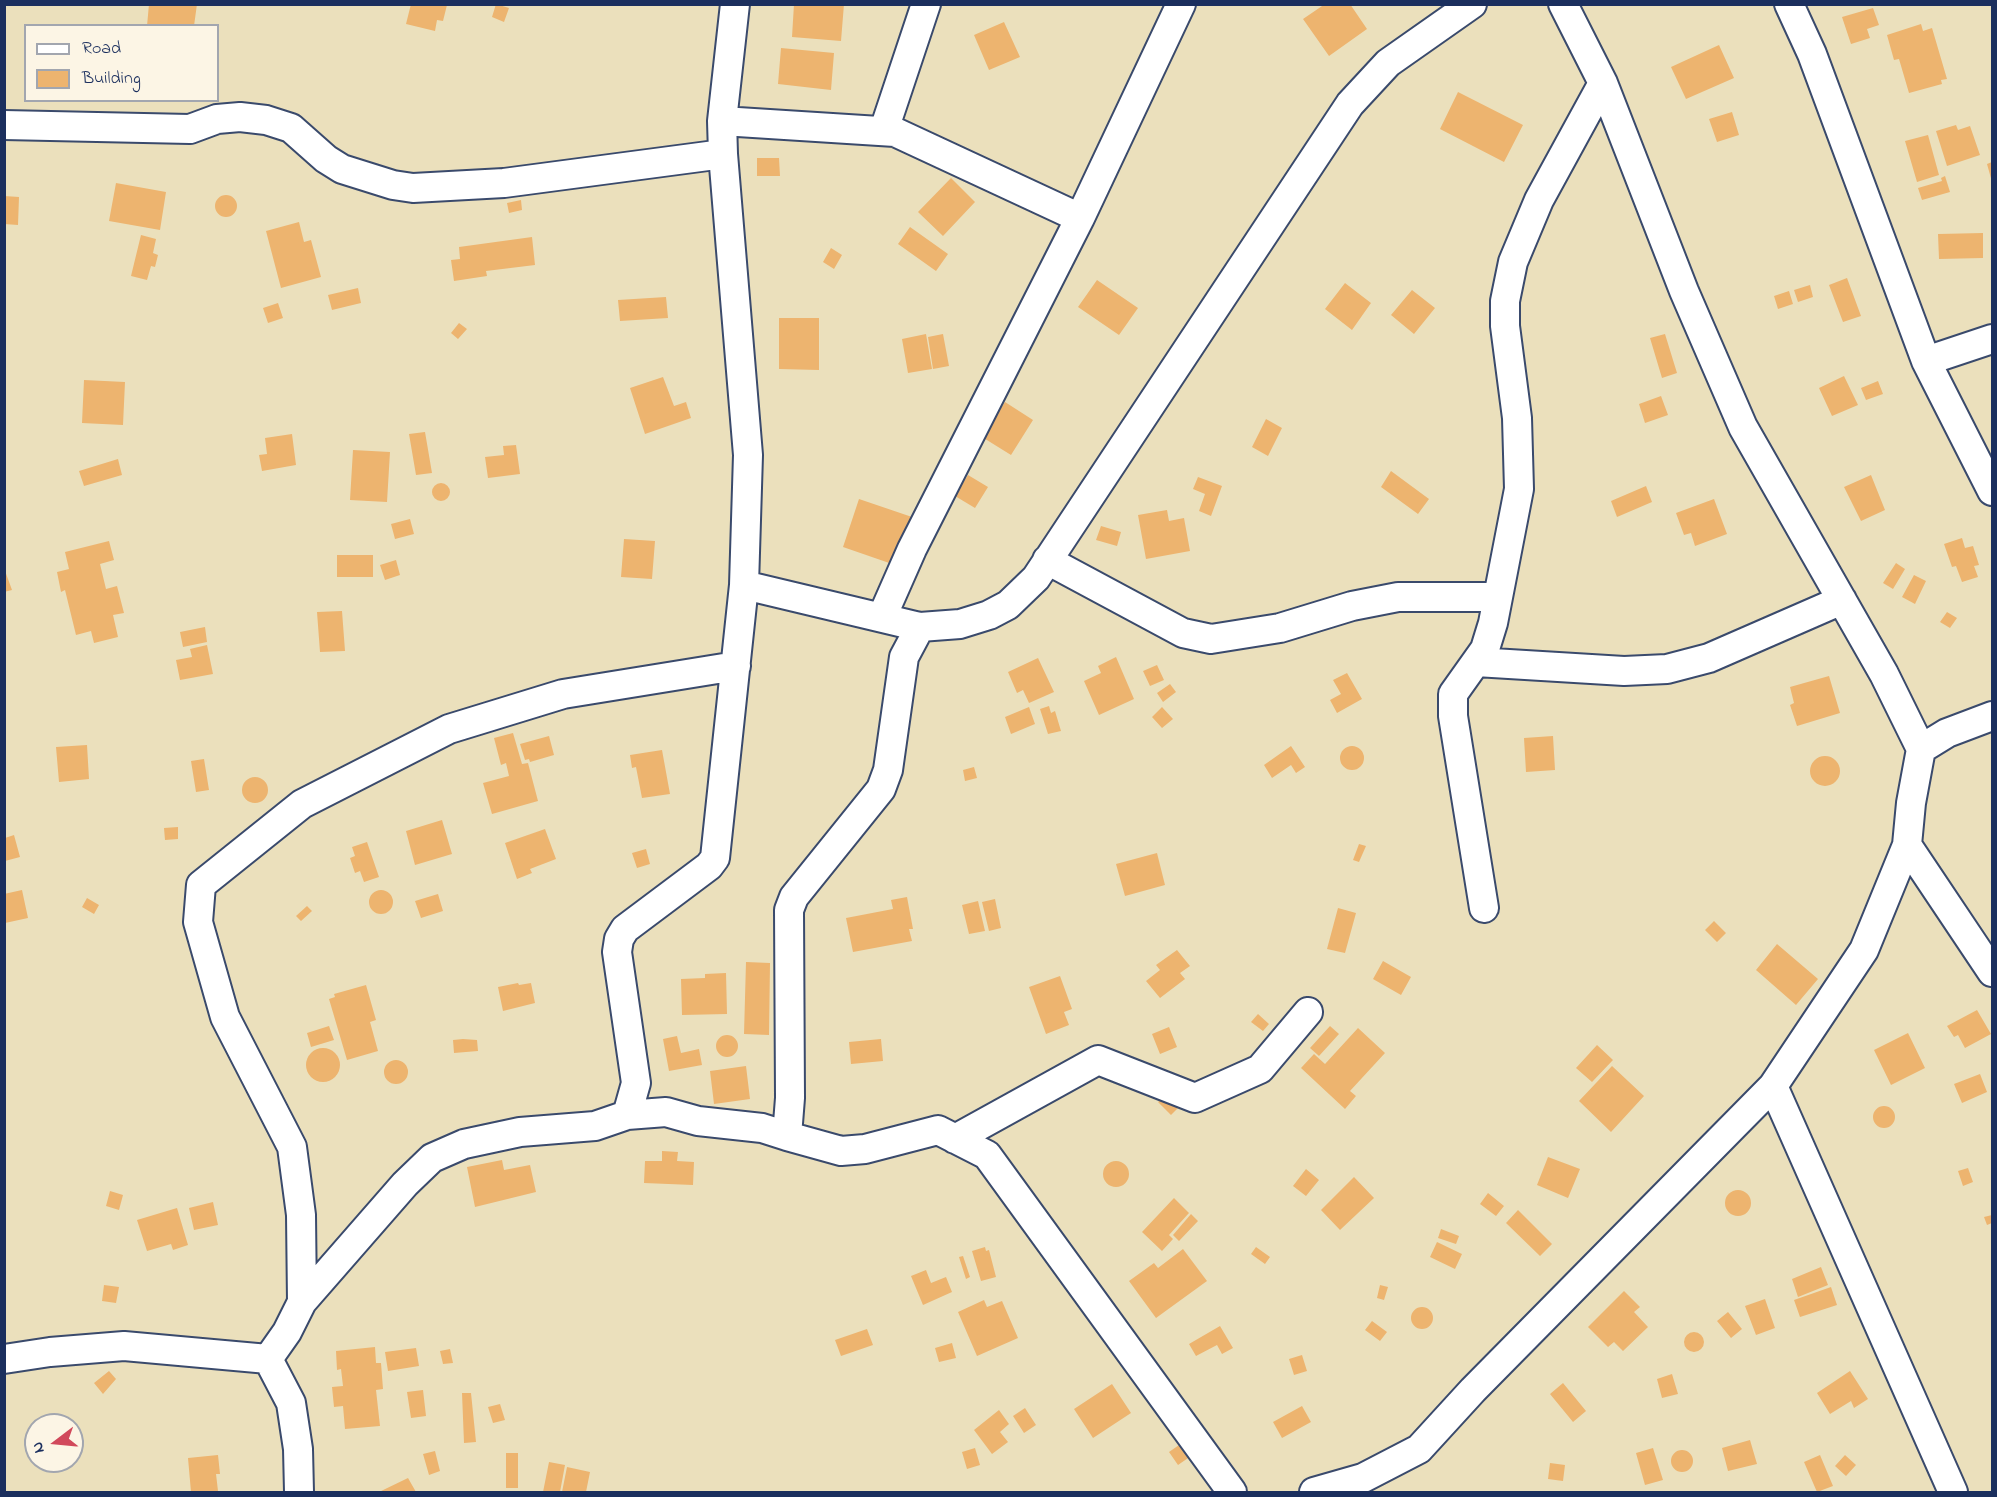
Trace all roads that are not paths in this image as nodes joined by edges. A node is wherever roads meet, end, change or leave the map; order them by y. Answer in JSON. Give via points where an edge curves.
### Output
{"nodes":[{"id":1,"x":735,"y":4,"type":"edge"},
{"id":2,"x":926,"y":4,"type":"edge"},
{"id":3,"x":1181,"y":4,"type":"edge"},
{"id":4,"x":1472,"y":4,"type":"edge"},
{"id":5,"x":1563,"y":4,"type":"edge"},
{"id":6,"x":1789,"y":4,"type":"edge"},
{"id":7,"x":1603,"y":83,"type":"junction"},
{"id":8,"x":723,"y":121,"type":"junction"},
{"id":9,"x":4,"y":125,"type":"edge"},
{"id":10,"x":884,"y":130,"type":"junction"},
{"id":11,"x":723,"y":154,"type":"junction"},
{"id":12,"x":1080,"y":218,"type":"junction"},
{"id":13,"x":1992,"y":339,"type":"edge"},
{"id":14,"x":1926,"y":361,"type":"junction"},
{"id":15,"x":1992,"y":491,"type":"edge"},
{"id":16,"x":1047,"y":560,"type":"junction"},
{"id":17,"x":744,"y":585,"type":"junction"},
{"id":18,"x":1498,"y":597,"type":"junction"},
{"id":19,"x":1842,"y":600,"type":"junction"},
{"id":20,"x":882,"y":617,"type":"junction"},
{"id":21,"x":920,"y":627,"type":"junction"},
{"id":22,"x":1476,"y":662,"type":"junction"},
{"id":23,"x":736,"y":666,"type":"junction"},
{"id":24,"x":1992,"y":716,"type":"edge"},
{"id":25,"x":1922,"y":749,"type":"junction"},
{"id":26,"x":1907,"y":845,"type":"junction"},
{"id":27,"x":1484,"y":908,"type":"dead end"},
{"id":28,"x":1992,"y":972,"type":"edge"},
{"id":29,"x":1308,"y":1012,"type":"dead end"},
{"id":30,"x":1773,"y":1086,"type":"junction"},
{"id":31,"x":627,"y":1115,"type":"junction"},
{"id":32,"x":787,"y":1136,"type":"junction"},
{"id":33,"x":955,"y":1139,"type":"junction"},
{"id":34,"x":302,"y":1302,"type":"junction"},
{"id":35,"x":4,"y":1359,"type":"edge"},
{"id":36,"x":268,"y":1359,"type":"junction"},
{"id":37,"x":300,"y":1492,"type":"edge"},
{"id":38,"x":1232,"y":1492,"type":"edge"},
{"id":39,"x":1314,"y":1492,"type":"edge"},
{"id":40,"x":1953,"y":1492,"type":"edge"}],
"edges":[{"from":1,"to":8,"type":"street"},
{"from":2,"to":10,"type":"street"},
{"from":3,"to":12,"type":"street"},
{"from":4,"to":16,"type":"street","via":[[1388,63],[1350,104]]},
{"from":5,"to":7,"type":"street"},
{"from":6,"to":14,"type":"street","via":[[1812,54]]},
{"from":7,"to":18,"type":"street","via":[[1539,200],[1513,262],[1507,291],[1505,326],[1517,418],[1519,489]]},
{"from":7,"to":19,"type":"street","via":[[1684,291],[1743,427]]},
{"from":8,"to":10,"type":"street"},
{"from":8,"to":11,"type":"street"},
{"from":9,"to":11,"type":"street","via":[[190,129],[217,119],[266,120],[291,128],[342,169],[413,188],[504,183]]},
{"from":10,"to":12,"type":"street","via":[[906,135]]},
{"from":11,"to":17,"type":"street","via":[[748,455]]},
{"from":12,"to":20,"type":"street","via":[[922,529]]},
{"from":13,"to":14,"type":"street"},
{"from":14,"to":15,"type":"street"},
{"from":16,"to":18,"type":"street","via":[[1183,633],[1211,639],[1280,628],[1398,597]]},
{"from":16,"to":21,"type":"street","via":[[1036,578],[1008,605],[960,624]]},
{"from":17,"to":20,"type":"street"},
{"from":17,"to":23,"type":"street"},
{"from":18,"to":22,"type":"street","via":[[1485,649]]},
{"from":19,"to":22,"type":"street","via":[[1709,658],[1667,669],[1624,671]]},
{"from":19,"to":25,"type":"street"},
{"from":20,"to":21,"type":"street"},
{"from":21,"to":32,"type":"street","via":[[904,657],[888,770],[881,789],[794,897],[789,910]]},
{"from":22,"to":27,"type":"street","via":[[1453,694],[1453,716]]},
{"from":23,"to":31,"type":"street","via":[[715,858],[624,929],[619,939],[617,952],[636,1083]]},
{"from":23,"to":34,"type":"street","via":[[563,694],[449,729],[302,804],[201,885],[198,922],[225,1017],[292,1147],[302,1215]]},
{"from":24,"to":25,"type":"street","via":[[1947,733]]},
{"from":25,"to":26,"type":"street"},
{"from":26,"to":28,"type":"street"},
{"from":26,"to":30,"type":"street","via":[[1864,950]]},
{"from":29,"to":33,"type":"street","via":[[1260,1069],[1195,1098],[1098,1060]]},
{"from":30,"to":39,"type":"street","via":[[1419,1449],[1363,1478]]},
{"from":30,"to":40,"type":"street"},
{"from":31,"to":32,"type":"street","via":[[666,1112]]},
{"from":31,"to":34,"type":"street","via":[[595,1126],[520,1132],[464,1144],[432,1158]]},
{"from":32,"to":33,"type":"street","via":[[841,1151],[865,1149],[938,1130]]},
{"from":33,"to":38,"type":"street","via":[[987,1155]]},
{"from":34,"to":36,"type":"street"},
{"from":35,"to":36,"type":"street","via":[[124,1346]]},
{"from":36,"to":37,"type":"street","via":[[291,1402]]}]}
